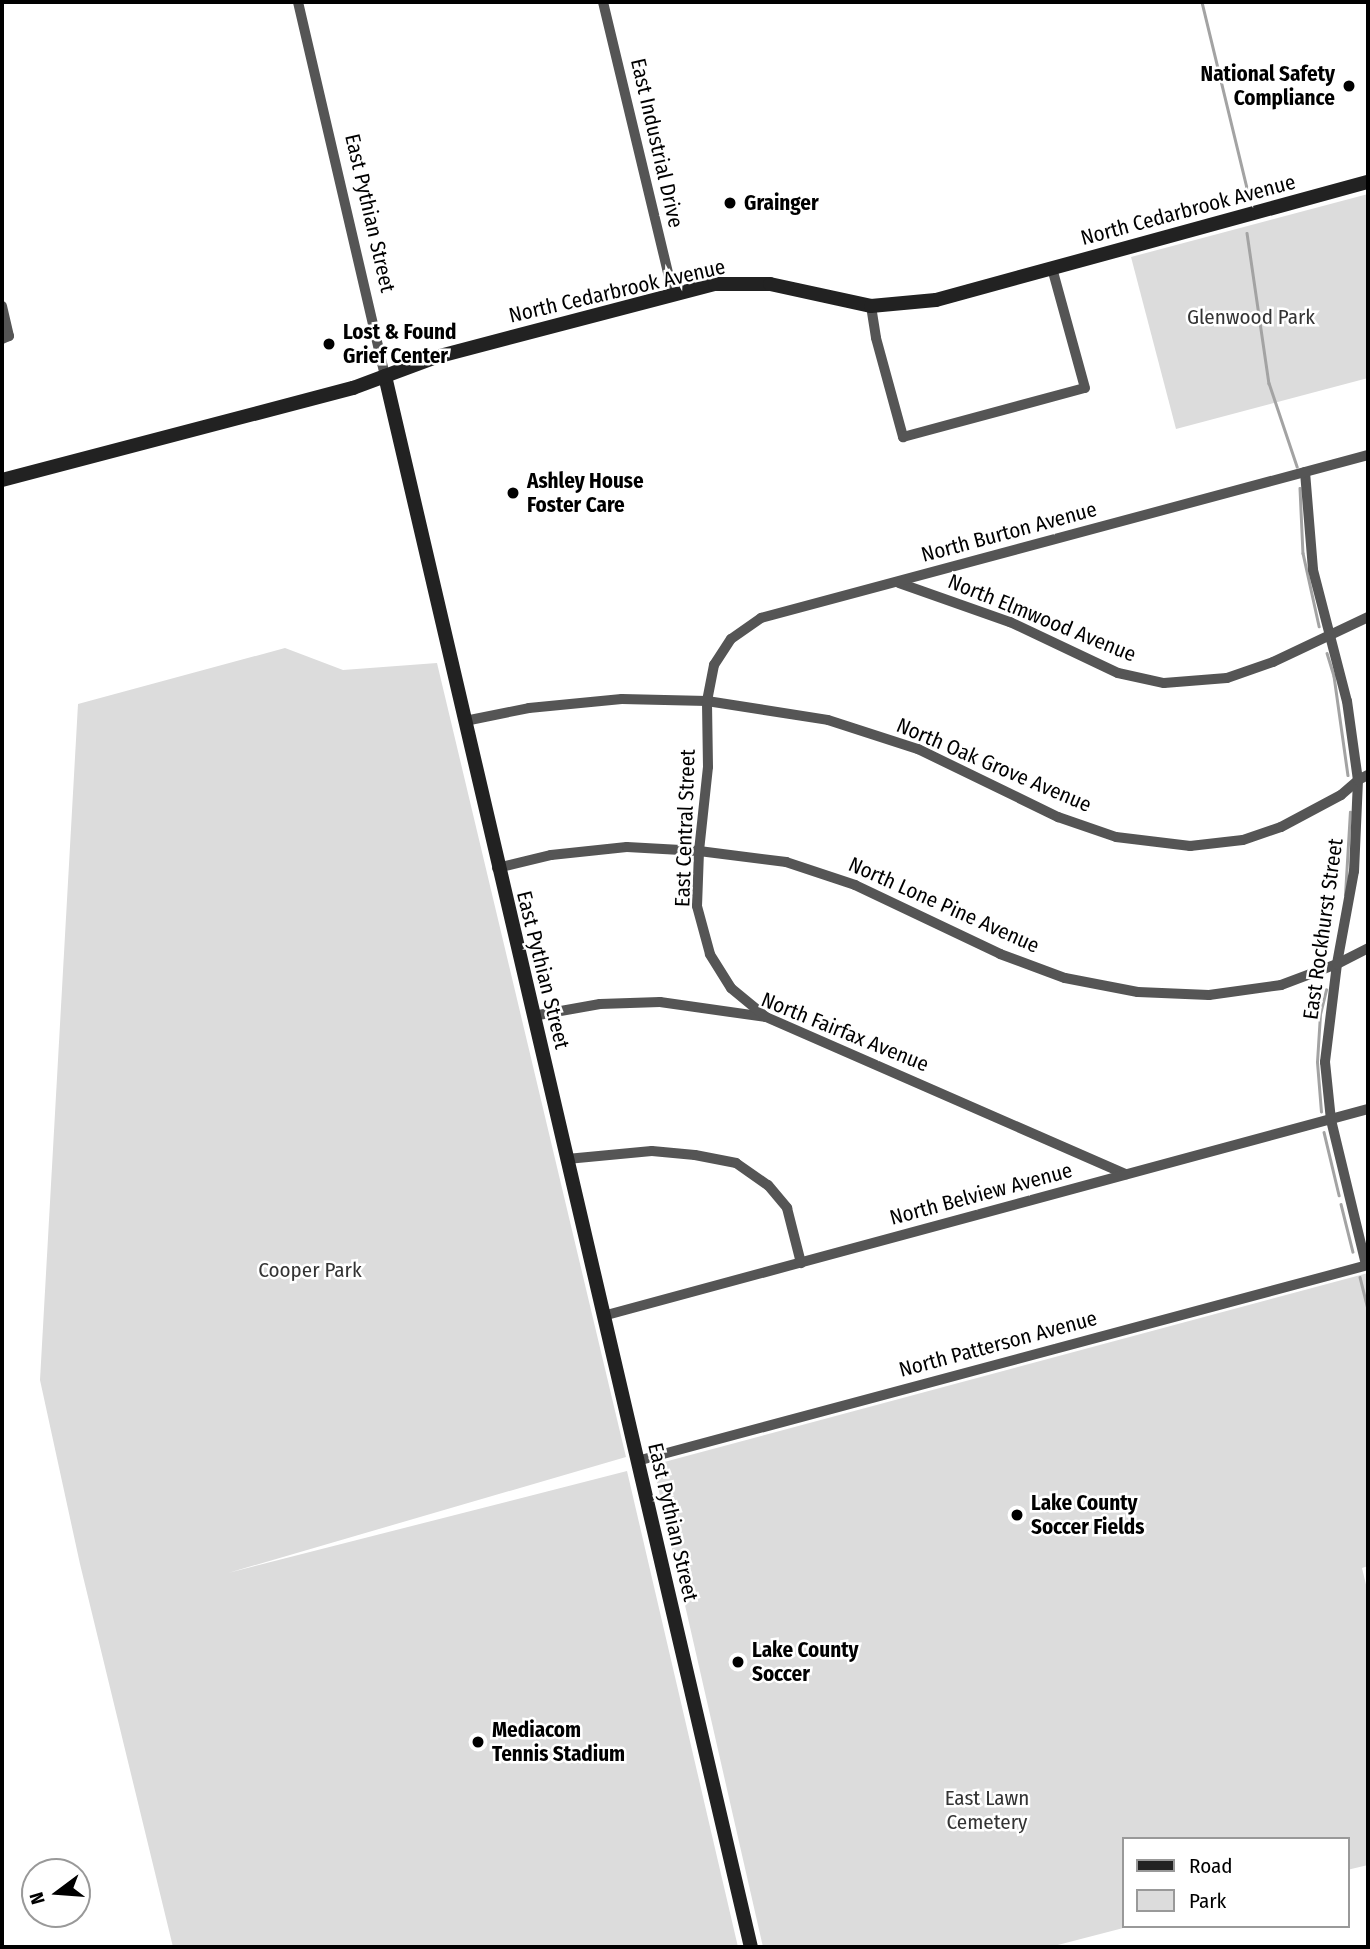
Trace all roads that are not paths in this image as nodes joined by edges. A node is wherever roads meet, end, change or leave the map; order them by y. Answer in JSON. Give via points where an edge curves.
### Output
{"nodes":[{"id":1,"x":298,"y":2,"type":"edge"},
{"id":2,"x":603,"y":2,"type":"edge"},
{"id":3,"x":1368,"y":182,"type":"edge"},
{"id":4,"x":1052,"y":268,"type":"junction"},
{"id":5,"x":673,"y":294,"type":"junction"},
{"id":6,"x":2,"y":306,"type":"edge"},
{"id":7,"x":871,"y":306,"type":"junction"},
{"id":8,"x":2,"y":339,"type":"edge"},
{"id":9,"x":385,"y":376,"type":"junction"},
{"id":10,"x":1368,"y":455,"type":"edge"},
{"id":11,"x":1305,"y":472,"type":"junction"},
{"id":12,"x":2,"y":481,"type":"edge"},
{"id":13,"x":934,"y":573,"type":"junction"},
{"id":14,"x":899,"y":582,"type":"junction"},
{"id":15,"x":934,"y":595,"type":"junction"},
{"id":16,"x":1368,"y":617,"type":"edge"},
{"id":17,"x":1328,"y":633,"type":"junction"},
{"id":18,"x":707,"y":701,"type":"junction"},
{"id":19,"x":465,"y":721,"type":"junction"},
{"id":20,"x":1363,"y":778,"type":"edge"},
{"id":21,"x":699,"y":851,"type":"junction"},
{"id":22,"x":497,"y":868,"type":"junction"},
{"id":23,"x":1368,"y":947,"type":"edge"},
{"id":24,"x":1337,"y":964,"type":"junction"},
{"id":25,"x":731,"y":988,"type":"junction"},
{"id":26,"x":727,"y":1009,"type":"junction"},
{"id":27,"x":533,"y":1016,"type":"junction"},
{"id":28,"x":766,"y":1017,"type":"junction"},
{"id":29,"x":1368,"y":1109,"type":"edge"},
{"id":30,"x":1331,"y":1120,"type":"junction"},
{"id":31,"x":567,"y":1159,"type":"junction"},
{"id":32,"x":1126,"y":1174,"type":"junction"},
{"id":33,"x":801,"y":1263,"type":"junction"},
{"id":34,"x":1367,"y":1265,"type":"edge"},
{"id":35,"x":603,"y":1316,"type":"junction"},
{"id":36,"x":638,"y":1461,"type":"junction"},
{"id":37,"x":751,"y":1947,"type":"edge"}],
"edges":[{"from":1,"to":9,"type":"street","name":"East Pythian Street"},
{"from":2,"to":5,"type":"street","name":"East Industrial Drive"},
{"from":3,"to":4,"type":"street","name":"North Cedarbrook Avenue"},
{"from":4,"to":7,"type":"street","name":"North Cedarbrook Avenue","via":[[936,300]]},
{"from":4,"to":7,"type":"street","via":[[1085,387],[903,437]]},
{"from":5,"to":7,"type":"street","name":"North Cedarbrook Avenue","via":[[715,284],[770,284]]},
{"from":5,"to":9,"type":"street","name":"North Cedarbrook Avenue","via":[[436,357]]},
{"from":6,"to":8,"type":"street","via":[[9,336]]},
{"from":9,"to":12,"type":"street","name":"North Cedarbrook Avenue"},
{"from":9,"to":19,"type":"street","name":"East Pythian Street"},
{"from":10,"to":11,"type":"street","name":"North Burton Avenue"},
{"from":11,"to":13,"type":"street","name":"North Burton Avenue"},
{"from":11,"to":17,"type":"street","name":"East Rockhurst Street","via":[[1313,570]]},
{"from":13,"to":14,"type":"street","name":"North Burton Avenue"},
{"from":13,"to":15,"type":"street"},
{"from":14,"to":15,"type":"street","name":"North Elmwood Avenue"},
{"from":14,"to":18,"type":"street","name":"North Burton Avenue","via":[[761,618],[731,639],[714,665]]},
{"from":15,"to":17,"type":"street","name":"North Elmwood Avenue","via":[[1010,622],[1118,673],[1164,683],[1227,678],[1273,662]]},
{"from":16,"to":17,"type":"street","name":"North Elmwood Avenue"},
{"from":17,"to":20,"type":"street","name":"East Rockhurst Street"},
{"from":18,"to":19,"type":"street","name":"North Oak Grove Avenue","via":[[622,699],[529,708]]},
{"from":18,"to":20,"type":"street","name":"North Oak Grove Avenue","via":[[828,720],[918,749],[1058,817],[1116,837],[1190,845],[1243,840],[1282,827]]},
{"from":18,"to":21,"type":"street","name":"East Central Street","via":[[708,767]]},
{"from":19,"to":22,"type":"street","name":"East Pythian Street"},
{"from":20,"to":24,"type":"street","name":"East Rockhurst Street","via":[[1354,871]]},
{"from":21,"to":22,"type":"street","name":"North Lone Pine Avenue","via":[[627,848],[551,855]]},
{"from":21,"to":24,"type":"street","name":"North Lone Pine Avenue","via":[[786,862],[855,885],[1000,954],[1065,978],[1138,992],[1209,995],[1281,985]]},
{"from":21,"to":25,"type":"street","name":"East Central Street","via":[[697,906],[710,954]]},
{"from":22,"to":27,"type":"street","name":"East Pythian Street"},
{"from":23,"to":24,"type":"street","name":"North Lone Pine Avenue"},
{"from":24,"to":30,"type":"street","name":"East Rockhurst Street","via":[[1325,1062]]},
{"from":25,"to":26,"type":"street"},
{"from":25,"to":28,"type":"street","name":"East Central Street"},
{"from":26,"to":27,"type":"street","name":"North Fairfax Avenue","via":[[660,1002],[600,1004]]},
{"from":26,"to":28,"type":"street","name":"North Fairfax Avenue"},
{"from":27,"to":31,"type":"street","name":"East Pythian Street"},
{"from":28,"to":32,"type":"street","name":"North Fairfax Avenue"},
{"from":29,"to":30,"type":"street","name":"North Belview Avenue"},
{"from":30,"to":32,"type":"street","name":"North Belview Avenue"},
{"from":30,"to":34,"type":"street","name":"East Rockhurst Street"},
{"from":31,"to":33,"type":"street","via":[[652,1151],[736,1163],[768,1185],[788,1208]]},
{"from":31,"to":35,"type":"street","name":"East Pythian Street"},
{"from":32,"to":33,"type":"street","name":"North Belview Avenue"},
{"from":33,"to":35,"type":"street","name":"North Belview Avenue"},
{"from":34,"to":36,"type":"street","name":"North Patterson Avenue"},
{"from":35,"to":36,"type":"street","name":"East Pythian Street"},
{"from":36,"to":37,"type":"street","name":"East Pythian Street"}]}
